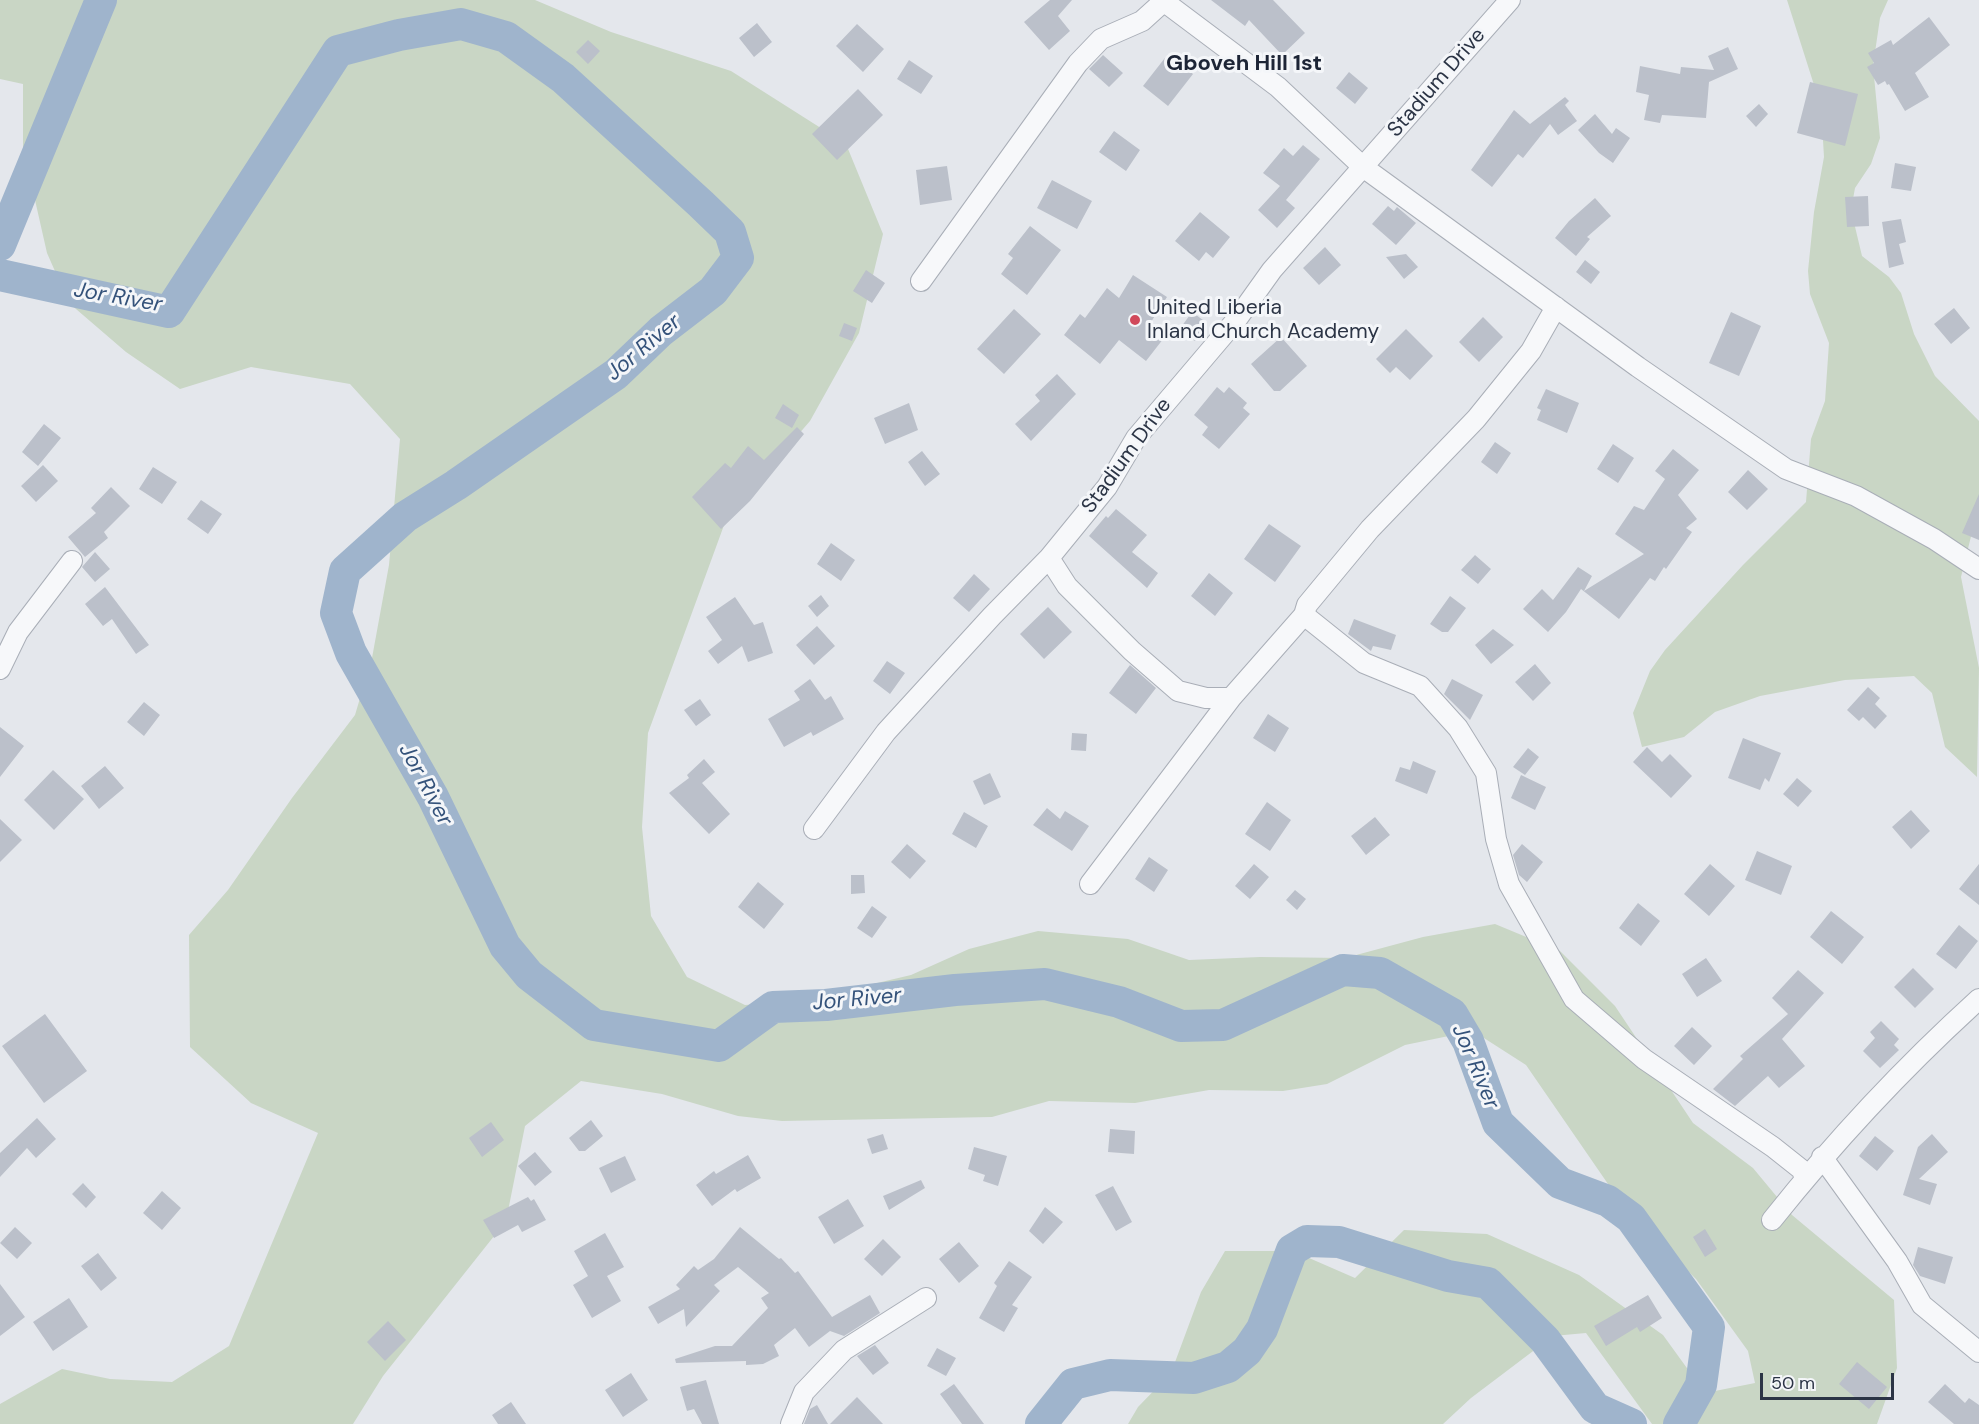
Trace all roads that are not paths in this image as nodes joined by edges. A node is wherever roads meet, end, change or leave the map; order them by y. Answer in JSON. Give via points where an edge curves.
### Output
{"nodes":[{"id":1,"x":1510,"y":0,"type":"edge"},
{"id":2,"x":1163,"y":1,"type":"edge"},
{"id":3,"x":1363,"y":167,"type":"junction"},
{"id":4,"x":921,"y":281,"type":"dead end"},
{"id":5,"x":1556,"y":307,"type":"junction"},
{"id":6,"x":1049,"y":558,"type":"junction"},
{"id":7,"x":72,"y":561,"type":"dead end"},
{"id":8,"x":1979,"y":569,"type":"edge"},
{"id":9,"x":1304,"y":615,"type":"junction"},
{"id":10,"x":0,"y":669,"type":"edge"},
{"id":11,"x":1231,"y":698,"type":"junction"},
{"id":12,"x":814,"y":829,"type":"dead end"},
{"id":13,"x":1090,"y":884,"type":"dead end"},
{"id":14,"x":1979,"y":999,"type":"edge"},
{"id":15,"x":1822,"y":1157,"type":"junction"},
{"id":16,"x":1805,"y":1179,"type":"junction"},
{"id":17,"x":1772,"y":1220,"type":"dead end"},
{"id":18,"x":926,"y":1298,"type":"dead end"},
{"id":19,"x":1979,"y":1352,"type":"edge"},
{"id":20,"x":791,"y":1424,"type":"edge"}],
"edges":[{"from":1,"to":3,"type":"street","name":"Stadium Drive"},
{"from":2,"to":3,"type":"street","via":[[1278,87]]},
{"from":2,"to":4,"type":"street","via":[[1142,21],[1101,39],[1078,63]]},
{"from":3,"to":5,"type":"street"},
{"from":3,"to":6,"type":"street","name":"Stadium Drive","via":[[1272,270],[1237,319],[1136,438],[1107,488]]},
{"from":5,"to":8,"type":"street","via":[[1786,469],[1856,496]]},
{"from":5,"to":9,"type":"street","via":[[1531,351],[1476,419],[1370,529],[1307,605]]},
{"from":6,"to":11,"type":"street","via":[[1067,586],[1178,691],[1206,698]]},
{"from":6,"to":12,"type":"street","name":"Stadium Drive","via":[[886,732]]},
{"from":7,"to":10,"type":"street","via":[[18,632]]},
{"from":9,"to":11,"type":"street"},
{"from":9,"to":16,"type":"street","via":[[1364,663],[1420,687],[1458,728],[1486,773],[1496,840],[1509,884],[1574,999],[1644,1059],[1773,1147],[1802,1170]]},
{"from":11,"to":13,"type":"street"},
{"from":14,"to":15,"type":"street","via":[[1936,1037]]},
{"from":15,"to":16,"type":"street"},
{"from":15,"to":19,"type":"street","via":[[1897,1261],[1922,1305]]},
{"from":16,"to":17,"type":"street"},
{"from":18,"to":20,"type":"street","via":[[844,1350],[804,1392]]}]}
